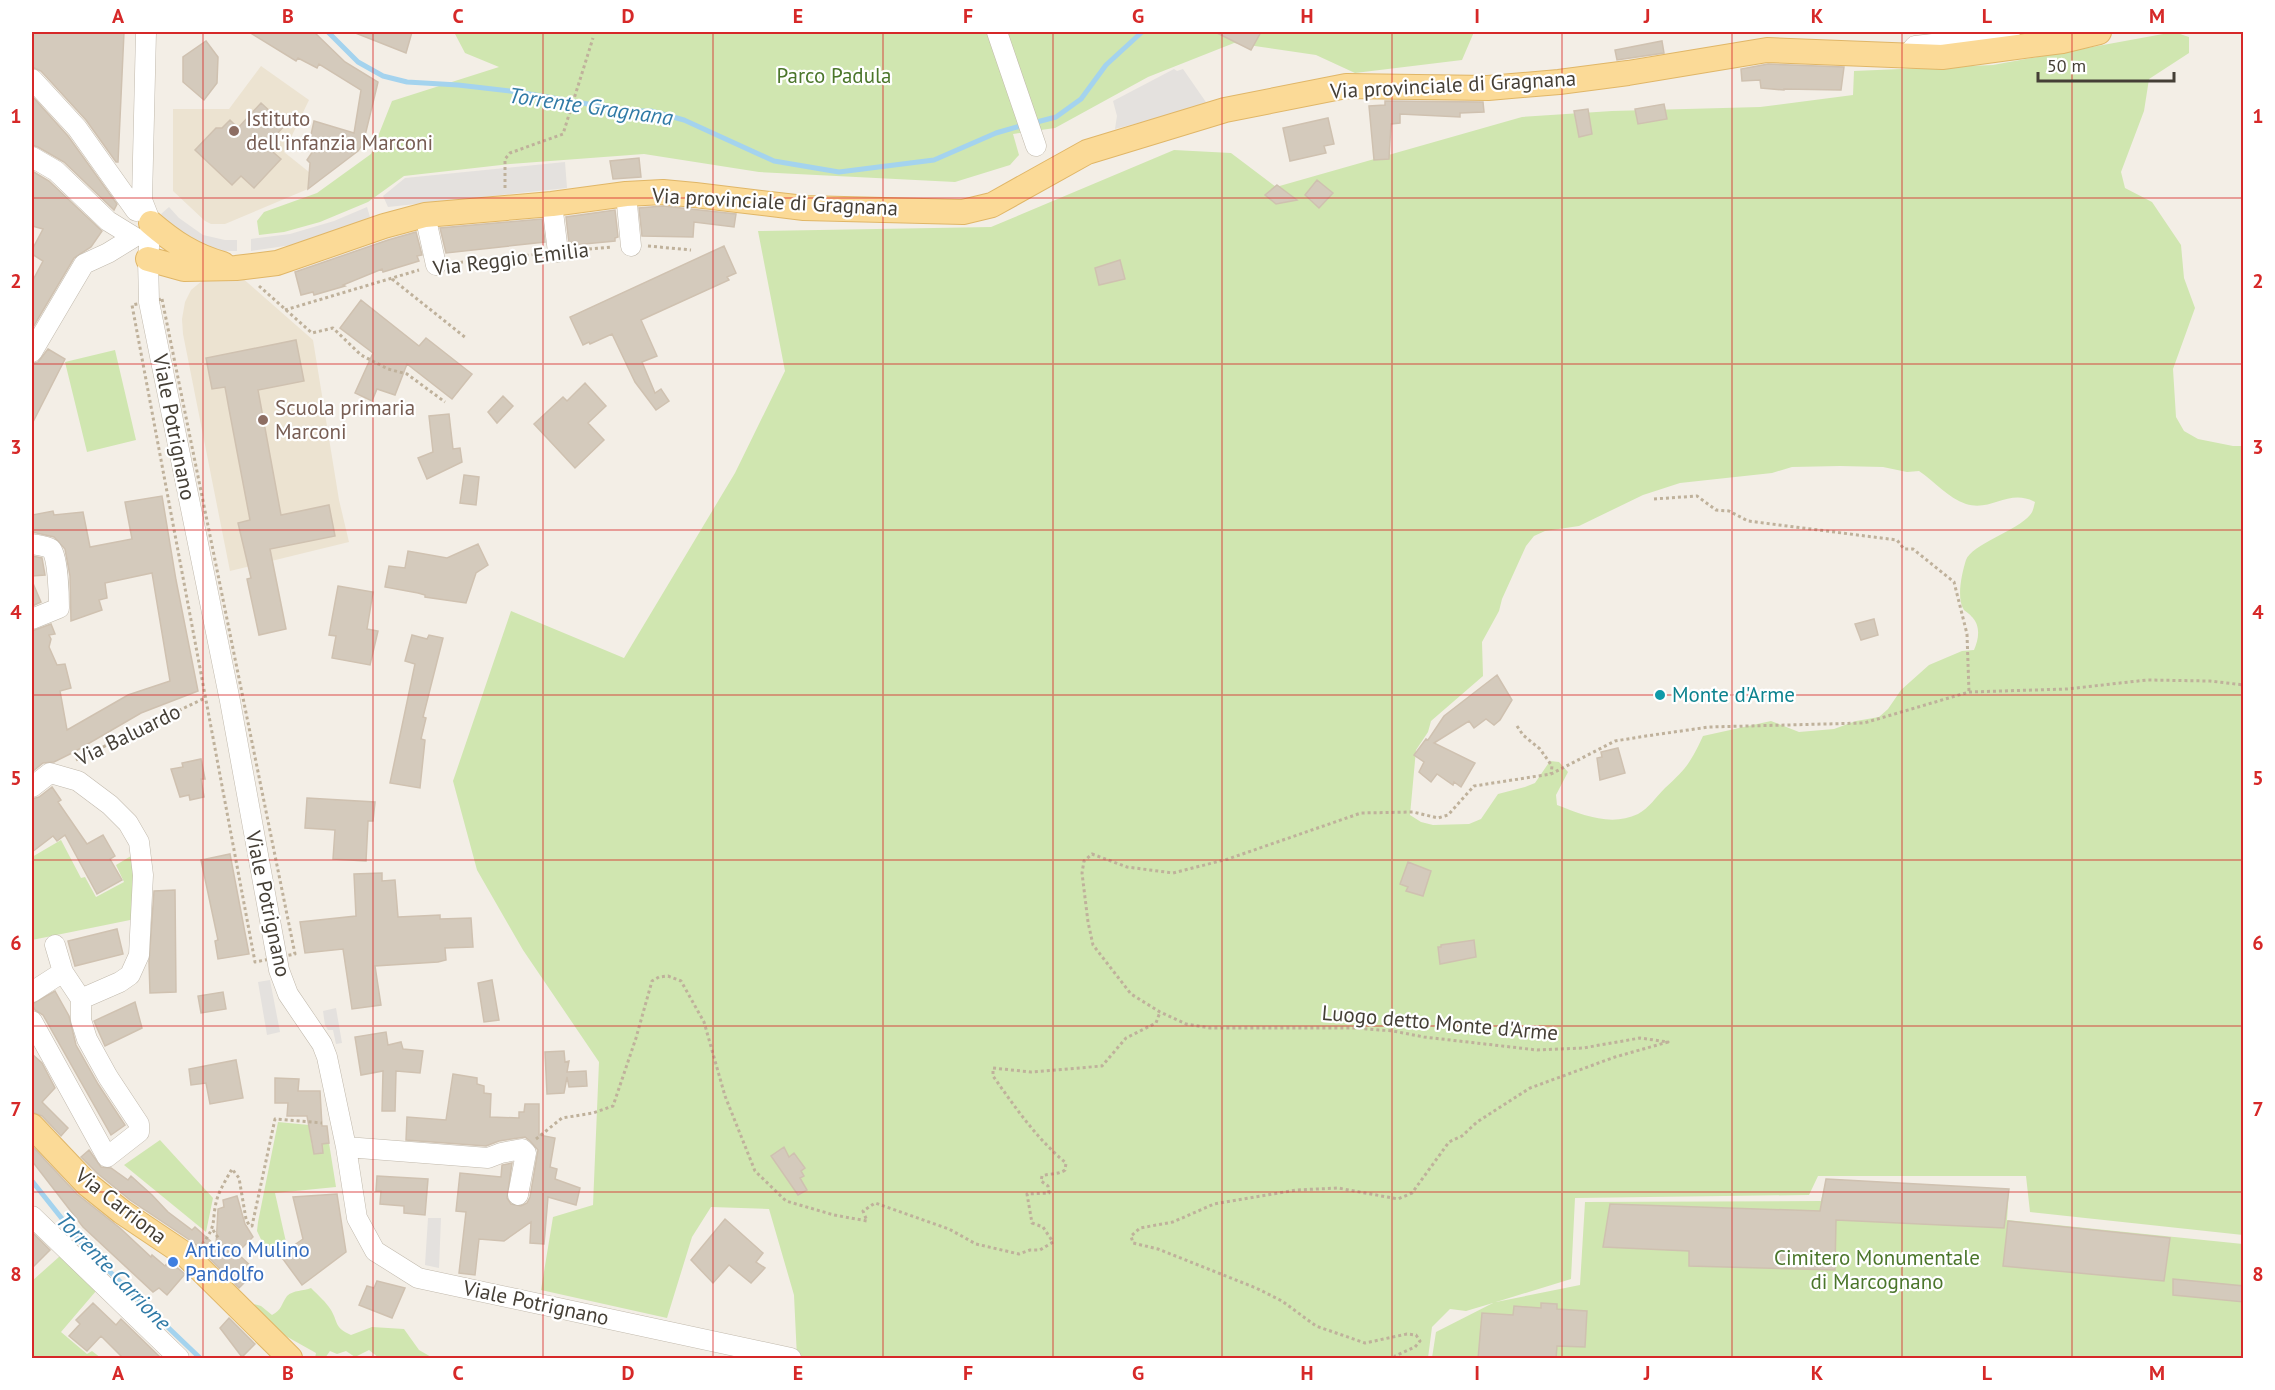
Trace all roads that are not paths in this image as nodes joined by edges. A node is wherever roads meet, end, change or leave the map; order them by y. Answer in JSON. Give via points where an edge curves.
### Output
{"nodes":[{"id":1,"x":146,"y":32,"type":"edge"},
{"id":2,"x":997,"y":32,"type":"edge"},
{"id":3,"x":2010,"y":32,"type":"edge"},
{"id":4,"x":2099,"y":32,"type":"edge"},
{"id":5,"x":1908,"y":56,"type":"junction"},
{"id":6,"x":32,"y":79,"type":"edge"},
{"id":7,"x":1036,"y":146,"type":"dead end"},
{"id":8,"x":32,"y":157,"type":"edge"},
{"id":9,"x":626,"y":194,"type":"junction"},
{"id":10,"x":552,"y":204,"type":"junction"},
{"id":11,"x":425,"y":215,"type":"junction"},
{"id":12,"x":141,"y":218,"type":"junction"},
{"id":13,"x":631,"y":246,"type":"road end"},
{"id":14,"x":558,"y":252,"type":"road end"},
{"id":15,"x":148,"y":259,"type":"junction"},
{"id":16,"x":436,"y":265,"type":"road end"},
{"id":17,"x":236,"y":268,"type":"junction"},
{"id":18,"x":32,"y":352,"type":"edge"},
{"id":19,"x":32,"y":544,"type":"edge"},
{"id":20,"x":32,"y":619,"type":"edge"},
{"id":21,"x":32,"y":787,"type":"edge"},
{"id":22,"x":55,"y":945,"type":"dead end"},
{"id":23,"x":63,"y":972,"type":"junction"},
{"id":24,"x":32,"y":992,"type":"edge"},
{"id":25,"x":81,"y":999,"type":"junction"},
{"id":26,"x":32,"y":1021,"type":"edge"},
{"id":27,"x":32,"y":1126,"type":"edge"},
{"id":28,"x":346,"y":1147,"type":"junction"},
{"id":29,"x":518,"y":1195,"type":"dead end"},
{"id":30,"x":32,"y":1216,"type":"edge"},
{"id":31,"x":179,"y":1359,"type":"edge"},
{"id":32,"x":290,"y":1359,"type":"edge"},
{"id":33,"x":791,"y":1359,"type":"edge"}],
"edges":[{"from":1,"to":12,"type":"street","name":"Viale Potrignano"},
{"from":2,"to":7,"type":"street"},
{"from":3,"to":5,"type":"street","name":"Via provinciale di Gragnana","via":[[1915,46]]},
{"from":4,"to":5,"type":"main road","name":"Via provinciale di Gragnana","via":[[1984,53]]},
{"from":5,"to":9,"type":"main road","name":"Via provinciale di Gragnana","via":[[1767,50],[1547,83],[1488,88],[1346,86],[1226,110],[1087,152],[992,205],[963,212],[804,208],[674,193]]},
{"from":6,"to":12,"type":"street","via":[[76,128]]},
{"from":8,"to":12,"type":"street","via":[[56,171],[108,221]]},
{"from":9,"to":10,"type":"main road","name":"Via provinciale di Gragnana"},
{"from":9,"to":13,"type":"street"},
{"from":10,"to":11,"type":"main road","name":"Via provinciale di Gragnana"},
{"from":10,"to":14,"type":"street"},
{"from":11,"to":16,"type":"street"},
{"from":11,"to":17,"type":"main road","name":"Via provinciale di Gragnana","via":[[277,263]]},
{"from":12,"to":15,"type":"street","name":"Viale Potrignano"},
{"from":12,"to":17,"type":"main road","via":[[171,242]]},
{"from":12,"to":18,"type":"street","via":[[108,253],[84,264]]},
{"from":15,"to":17,"type":"main road","name":"Via provinciale di Gragnana","via":[[184,269]]},
{"from":15,"to":28,"type":"street","name":"Viale Potrignano","via":[[149,302],[230,701],[279,970],[288,994],[322,1044]]},
{"from":19,"to":20,"type":"street","via":[[49,548],[55,554],[59,608]]},
{"from":21,"to":25,"type":"street","name":"Via Baluardo","via":[[50,773],[78,781],[110,805],[128,823],[139,842],[143,875],[139,955],[130,975]]},
{"from":22,"to":23,"type":"street"},
{"from":23,"to":24,"type":"street"},
{"from":23,"to":25,"type":"street"},
{"from":25,"to":26,"type":"street","via":[[81,1020],[87,1039],[139,1124],[139,1132],[107,1157]]},
{"from":27,"to":32,"type":"main road","name":"Via Carriona","via":[[87,1184],[190,1260]]},
{"from":28,"to":29,"type":"street","via":[[488,1158],[522,1149],[526,1153]]},
{"from":28,"to":33,"type":"street","name":"Viale Potrignano","via":[[357,1218],[370,1243],[375,1251],[418,1278]]},
{"from":30,"to":31,"type":"street"}]}
